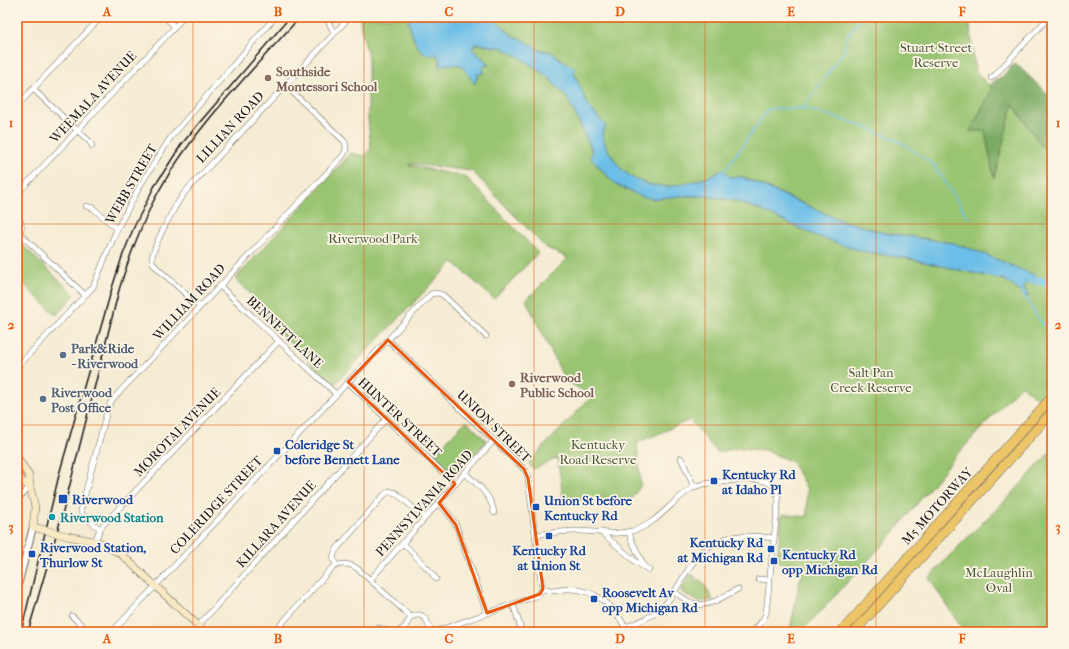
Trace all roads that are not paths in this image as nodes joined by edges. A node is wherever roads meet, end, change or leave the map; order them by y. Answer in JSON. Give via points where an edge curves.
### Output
{"nodes":[{"id":1,"x":101,"y":17,"type":"edge"},
{"id":2,"x":165,"y":17,"type":"edge"},
{"id":3,"x":183,"y":17,"type":"edge"},
{"id":4,"x":275,"y":17,"type":"edge"},
{"id":5,"x":326,"y":17,"type":"edge"},
{"id":6,"x":1047,"y":18,"type":"edge"},
{"id":7,"x":344,"y":22,"type":"dead end"},
{"id":8,"x":175,"y":27,"type":"junction"},
{"id":9,"x":334,"y":33,"type":"junction"},
{"id":10,"x":991,"y":78,"type":"dead end"},
{"id":11,"x":285,"y":85,"type":"junction"},
{"id":12,"x":33,"y":89,"type":"junction"},
{"id":13,"x":17,"y":106,"type":"edge"},
{"id":14,"x":77,"y":130,"type":"junction"},
{"id":15,"x":92,"y":146,"type":"dead end"},
{"id":16,"x":17,"y":194,"type":"edge"},
{"id":17,"x":86,"y":206,"type":"dead end"},
{"id":18,"x":17,"y":216,"type":"edge"},
{"id":19,"x":117,"y":229,"type":"junction"},
{"id":20,"x":18,"y":235,"type":"edge"},
{"id":21,"x":220,"y":286,"type":"junction"},
{"id":22,"x":85,"y":295,"type":"junction"},
{"id":23,"x":200,"y":307,"type":"junction"},
{"id":24,"x":486,"y":336,"type":"dead end"},
{"id":25,"x":388,"y":340,"type":"junction"},
{"id":26,"x":279,"y":341,"type":"junction"},
{"id":27,"x":17,"y":367,"type":"edge"},
{"id":28,"x":348,"y":382,"type":"junction"},
{"id":29,"x":336,"y":394,"type":"junction"},
{"id":30,"x":1052,"y":397,"type":"edge"},
{"id":31,"x":1052,"y":412,"type":"edge"},
{"id":32,"x":386,"y":419,"type":"junction"},
{"id":33,"x":494,"y":440,"type":"junction"},
{"id":34,"x":17,"y":457,"type":"edge"},
{"id":35,"x":681,"y":458,"type":"dead end"},
{"id":36,"x":17,"y":472,"type":"edge"},
{"id":37,"x":465,"y":473,"type":"junction"},
{"id":38,"x":455,"y":484,"type":"junction"},
{"id":39,"x":30,"y":487,"type":"junction"},
{"id":40,"x":694,"y":487,"type":"junction"},
{"id":41,"x":17,"y":500,"type":"edge"},
{"id":42,"x":438,"y":503,"type":"junction"},
{"id":43,"x":494,"y":513,"type":"dead end"},
{"id":44,"x":425,"y":518,"type":"junction"},
{"id":45,"x":33,"y":527,"type":"junction"},
{"id":46,"x":100,"y":529,"type":"junction"},
{"id":47,"x":601,"y":532,"type":"junction"},
{"id":48,"x":629,"y":532,"type":"junction"},
{"id":49,"x":535,"y":535,"type":"junction"},
{"id":50,"x":774,"y":538,"type":"junction"},
{"id":51,"x":95,"y":541,"type":"junction"},
{"id":52,"x":403,"y":543,"type":"junction"},
{"id":53,"x":336,"y":565,"type":"junction"},
{"id":54,"x":644,"y":566,"type":"junction"},
{"id":55,"x":649,"y":570,"type":"dead end"},
{"id":56,"x":436,"y":578,"type":"dead end"},
{"id":57,"x":758,"y":579,"type":"dead end"},
{"id":58,"x":370,"y":580,"type":"junction"},
{"id":59,"x":770,"y":580,"type":"junction"},
{"id":60,"x":155,"y":586,"type":"junction"},
{"id":61,"x":17,"y":589,"type":"edge"},
{"id":62,"x":544,"y":589,"type":"junction"},
{"id":63,"x":738,"y":589,"type":"dead end"},
{"id":64,"x":674,"y":592,"type":"junction"},
{"id":65,"x":513,"y":604,"type":"junction"},
{"id":66,"x":499,"y":609,"type":"junction"},
{"id":67,"x":487,"y":613,"type":"junction"},
{"id":68,"x":517,"y":615,"type":"junction"},
{"id":69,"x":72,"y":616,"type":"dead end"},
{"id":70,"x":411,"y":617,"type":"junction"},
{"id":71,"x":198,"y":626,"type":"junction"},
{"id":72,"x":626,"y":629,"type":"edge"},
{"id":73,"x":89,"y":632,"type":"edge"},
{"id":74,"x":112,"y":632,"type":"edge"},
{"id":75,"x":205,"y":632,"type":"edge"},
{"id":76,"x":274,"y":632,"type":"edge"},
{"id":77,"x":369,"y":632,"type":"edge"},
{"id":78,"x":390,"y":632,"type":"edge"},
{"id":79,"x":398,"y":632,"type":"edge"},
{"id":80,"x":433,"y":632,"type":"edge"},
{"id":81,"x":522,"y":632,"type":"edge"},
{"id":82,"x":753,"y":632,"type":"edge"},
{"id":83,"x":841,"y":632,"type":"edge"},
{"id":84,"x":854,"y":632,"type":"edge"}],
"edges":[{"from":1,"to":12,"type":"street"},
{"from":2,"to":8,"type":"street"},
{"from":3,"to":8,"type":"street","name":"WEEMALA AVENUE"},
{"from":4,"to":19,"type":"street","name":"WEBB STREET","via":[[171,137],[141,184]]},
{"from":5,"to":9,"type":"street"},
{"from":6,"to":10,"type":"street"},
{"from":7,"to":9,"type":"street","name":"LILLIAN ROAD"},
{"from":8,"to":14,"type":"street","name":"WEEMALA AVENUE"},
{"from":9,"to":11,"type":"street","name":"LILLIAN ROAD"},
{"from":11,"to":21,"type":"street","name":"WILLIAM ROAD","via":[[344,141],[346,151]]},
{"from":11,"to":23,"type":"street","name":"LILLIAN ROAD","via":[[185,192],[167,222],[153,253],[152,261],[155,266]]},
{"from":12,"to":13,"type":"street"},
{"from":12,"to":14,"type":"street"},
{"from":14,"to":15,"type":"street"},
{"from":14,"to":16,"type":"street","name":"WEEMALA AVENUE"},
{"from":17,"to":19,"type":"street","via":[[93,208]]},
{"from":18,"to":20,"type":"street","via":[[22,226]]},
{"from":19,"to":22,"type":"street","name":"WEBB STREET","via":[[93,287]]},
{"from":20,"to":22,"type":"street"},
{"from":21,"to":23,"type":"street","name":"WILLIAM ROAD"},
{"from":21,"to":26,"type":"street","name":"BENNETT LANE"},
{"from":22,"to":27,"type":"street","name":"WEBB STREET"},
{"from":23,"to":46,"type":"street","name":"WILLIAM ROAD","via":[[110,404],[81,509],[82,515]]},
{"from":24,"to":25,"type":"street","name":"COLERIDGE STREET","via":[[446,298],[437,293],[431,294]]},
{"from":25,"to":28,"type":"street","name":"COLERIDGE STREET"},
{"from":25,"to":33,"type":"street","name":"UNION STREET"},
{"from":26,"to":29,"type":"street","name":"BENNETT LANE"},
{"from":26,"to":46,"type":"street","name":"MOROTAI AVENUE"},
{"from":28,"to":29,"type":"street","name":"COLERIDGE STREET"},
{"from":28,"to":32,"type":"street","name":"HUNTER STREET"},
{"from":29,"to":60,"type":"street","name":"COLERIDGE STREET"},
{"from":30,"to":83,"type":"highway","name":"M5 MOTORWAY"},
{"from":31,"to":84,"type":"highway","name":"M5 MOTORWAY"},
{"from":32,"to":38,"type":"street","name":"HUNTER STREET"},
{"from":32,"to":71,"type":"street","name":"KILLARA AVENUE"},
{"from":33,"to":37,"type":"street","name":"PENNSYLVANIA ROAD"},
{"from":33,"to":49,"type":"street","name":"UNION STREET","via":[[527,474]]},
{"from":34,"to":39,"type":"main road","via":[[29,476]]},
{"from":35,"to":40,"type":"street"},
{"from":36,"to":39,"type":"main road","via":[[22,481]]},
{"from":37,"to":38,"type":"street","name":"PENNSYLVANIA ROAD"},
{"from":37,"to":43,"type":"street","via":[[486,494]]},
{"from":38,"to":42,"type":"street","name":"PENNSYLVANIA ROAD"},
{"from":39,"to":41,"type":"street"},
{"from":39,"to":45,"type":"main road","via":[[35,507]]},
{"from":40,"to":48,"type":"street","via":[[652,522]]},
{"from":40,"to":50,"type":"street","via":[[744,478],[770,483],[779,499]]},
{"from":42,"to":44,"type":"street","name":"PENNSYLVANIA ROAD"},
{"from":42,"to":67,"type":"street","via":[[451,517],[458,530]]},
{"from":44,"to":52,"type":"street","name":"PENNSYLVANIA ROAD"},
{"from":44,"to":53,"type":"street","via":[[396,493],[389,491],[334,551]]},
{"from":45,"to":51,"type":"main road","bridge":true},
{"from":45,"to":61,"type":"street"},
{"from":46,"to":51,"type":"street","name":"MOROTAI AVENUE"},
{"from":47,"to":48,"type":"street"},
{"from":47,"to":49,"type":"street","via":[[572,531]]},
{"from":47,"to":54,"type":"street"},
{"from":48,"to":54,"type":"street"},
{"from":49,"to":62,"type":"street","name":"UNION STREET"},
{"from":50,"to":59,"type":"street"},
{"from":50,"to":64,"type":"street","via":[[745,535],[730,536],[718,541],[695,559]]},
{"from":51,"to":60,"type":"main road","via":[[121,554]]},
{"from":52,"to":56,"type":"street"},
{"from":52,"to":58,"type":"street","name":"PENNSYLVANIA ROAD"},
{"from":53,"to":58,"type":"street","via":[[352,565]]},
{"from":53,"to":76,"type":"street"},
{"from":54,"to":55,"type":"street"},
{"from":57,"to":59,"type":"street"},
{"from":58,"to":70,"type":"street"},
{"from":59,"to":82,"type":"street","via":[[766,613]]},
{"from":60,"to":71,"type":"main road"},
{"from":60,"to":74,"type":"street","name":"COLERIDGE STREET"},
{"from":62,"to":65,"type":"street","via":[[536,596]]},
{"from":62,"to":72,"type":"street","via":[[586,591],[613,608]]},
{"from":63,"to":64,"type":"street","via":[[713,602],[699,605]]},
{"from":64,"to":72,"type":"street","via":[[656,613]]},
{"from":65,"to":66,"type":"street"},
{"from":65,"to":68,"type":"street"},
{"from":66,"to":67,"type":"street"},
{"from":66,"to":68,"type":"street","via":[[510,610]]},
{"from":67,"to":80,"type":"street"},
{"from":68,"to":81,"type":"street"},
{"from":69,"to":73,"type":"street"},
{"from":70,"to":79,"type":"street","via":[[405,627]]},
{"from":70,"to":80,"type":"street","via":[[425,617]]},
{"from":71,"to":75,"type":"main road"},
{"from":77,"to":78,"type":"street","via":[[380,627]]}]}
